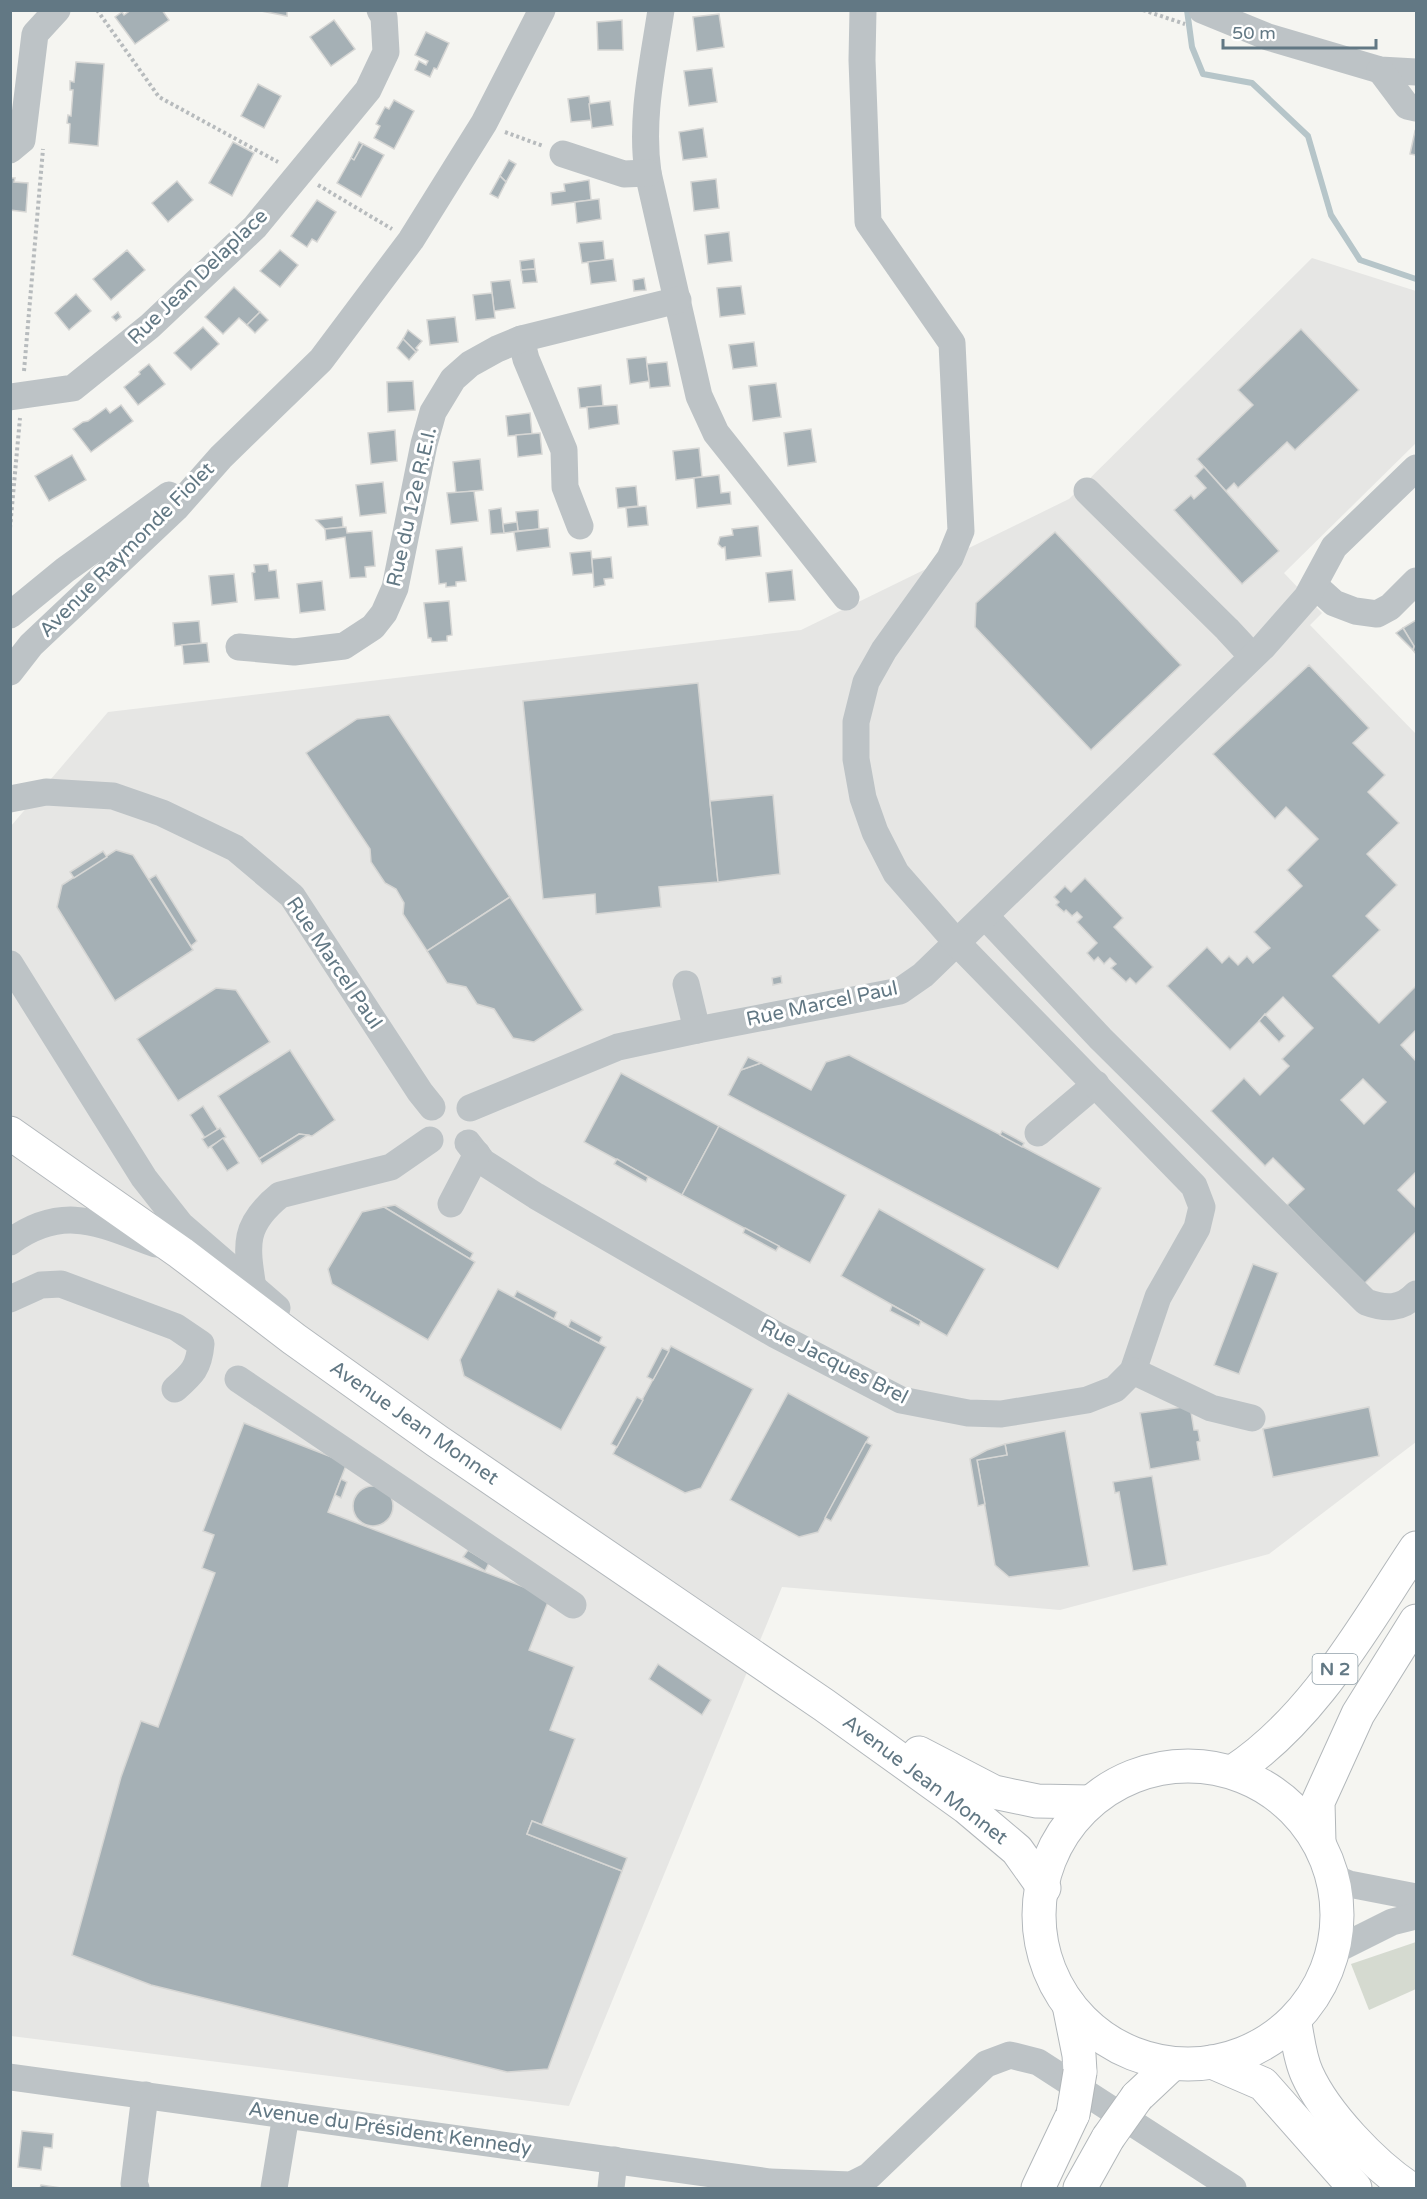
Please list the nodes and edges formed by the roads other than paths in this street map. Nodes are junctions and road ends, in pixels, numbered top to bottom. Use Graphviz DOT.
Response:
graph roads {
  1 [pos="57,10"];
  2 [pos="380,10"];
  3 [pos="542,10"];
  4 [pos="661,10"];
  5 [pos="863,10"];
  6 [pos="1210,13"];
  7 [pos="1380,70"];
  8 [pos="1416,72"];
  9 [pos="1416,108"];
  10 [pos="10,150"];
  11 [pos="563,154"];
  12 [pos="648,173"];
  13 [pos="678,300"];
  14 [pos="521,339"];
  15 [pos="16,396"];
  16 [pos="221,457"];
  17 [pos="1416,468"];
  18 [pos="1087,491"];
  19 [pos="580,526"];
  20 [pos="1416,581"];
  21 [pos="1314,585"];
  22 [pos="846,597"];
  23 [pos="10,615"];
  24 [pos="239,647"];
  25 [pos="1252,656"];
  26 [pos="10,672"];
  27 [pos="10,800"];
  28 [pos="986,917"];
  29 [pos="958,944"];
  30 [pos="10,964"];
  31 [pos="686,984"];
  32 [pos="697,1030"];
  33 [pos="1096,1084"];
  34 [pos="432,1107"];
  35 [pos="470,1108"];
  36 [pos="10,1133"];
  37 [pos="1038,1133"];
  38 [pos="430,1140"];
  39 [pos="472,1149"];
  40 [pos="452,1204"];
  41 [pos="10,1242"];
  42 [pos="181,1253"];
  43 [pos="253,1287"];
  44 [pos="1416,1294"];
  45 [pos="10,1299"];
  46 [pos="1133,1371"];
  47 [pos="238,1379"];
  48 [pos="175,1389"];
  49 [pos="1252,1418"];
  50 [pos="437,1441"];
  51 [pos="1416,1548"];
  52 [pos="573,1605"];
  53 [pos="1416,1621"];
  54 [pos="824,1705"];
  55 [pos="1234,1772"];
  56 [pos="1090,1802"];
  57 [pos="1319,1843"];
  58 [pos="1332,1877"];
  59 [pos="1044,1888"];
  60 [pos="1416,1897"];
  61 [pos="1416,1916"];
  62 [pos="1332,1953"];
  63 [pos="1069,2006"];
  64 [pos="1295,2024"];
  65 [pos="1212,2062"];
  66 [pos="1171,2065"];
  67 [pos="10,2077"];
  68 [pos="145,2095"];
  69 [pos="286,2115"];
  70 [pos="614,2160"];
  71 [pos="778,2185"];
  72 [pos="136,2188"];
  73 [pos="274,2188"];
  74 [pos="611,2188"];
  75 [pos="858,2188"];
  76 [pos="1038,2188"];
  77 [pos="1080,2188"];
  78 [pos="1223,2188"];
  79 [pos="1233,2188"];
  80 [pos="1354,2188"];
  81 [pos="1409,2188"];
  1 -- 10 [label="street"];
  2 -- 15 [label="street, Rue Jean Delaplace"];
  3 -- 16 [label="street, Avenue Raymonde Fiolet"];
  4 -- 12 [label="street"];
  5 -- 29 [label="street, Rue Jacques Brel"];
  6 -- 7 [label="street"];
  7 -- 8 [label="street"];
  7 -- 9 [label="street"];
  11 -- 12 [label="street"];
  12 -- 13 [label="street"];
  13 -- 14 [label="street, Rue du 12e R.E.I."];
  13 -- 22 [label="street"];
  14 -- 19 [label="street"];
  14 -- 24 [label="street, Rue du 12e R.E.I."];
  16 -- 23 [label="street, Avenue Raymonde Fiolet"];
  16 -- 26 [label="street, Avenue Raymonde Fiolet"];
  17 -- 21 [label="street, Rue Marcel Paul"];
  18 -- 25 [label="street"];
  20 -- 21 [label="street"];
  21 -- 25 [label="street, Rue Marcel Paul"];
  25 -- 28 [label="street, Rue Marcel Paul"];
  27 -- 34 [label="street, Rue Marcel Paul"];
  28 -- 29 [label="street, Rue Marcel Paul"];
  28 -- 44 [label="street"];
  29 -- 32 [label="street, Rue Marcel Paul"];
  29 -- 33 [label="street, Rue Jacques Brel"];
  30 -- 43 [label="street"];
  31 -- 32 [label="street"];
  32 -- 35 [label="street, Rue Marcel Paul"];
  33 -- 37 [label="street"];
  33 -- 46 [label="street, Rue Jacques Brel"];
  34 -- 35 [label="street"];
  34 -- 38 [label="street"];
  35 -- 39 [label="street"];
  36 -- 42 [label="main road, Avenue Jean Monnet"];
  38 -- 39 [label="street"];
  38 -- 43 [label="street"];
  39 -- 40 [label="street"];
  39 -- 46 [label="street, Rue Jacques Brel"];
  41 -- 42 [label="street"];
  42 -- 50 [label="main road, Avenue Jean Monnet"];
  43 -- 50 [label="street"];
  45 -- 48 [label="street"];
  46 -- 49 [label="street"];
  47 -- 52 [label="street"];
  50 -- 54 [label="main road, Avenue Jean Monnet"];
  51 -- 55 [label="main road, N 2"];
  53 -- 57 [label="main road, N 2"];
  54 -- 56 [label="main road, Avenue Jean Monnet"];
  54 -- 59 [label="main road, Avenue Jean Monnet"];
  55 -- 56 [label="main road"];
  55 -- 57 [label="main road"];
  56 -- 59 [label="main road"];
  57 -- 58 [label="main road"];
  58 -- 60 [label="street"];
  58 -- 62 [label="main road"];
  59 -- 63 [label="main road"];
  61 -- 62 [label="street"];
  62 -- 64 [label="main road"];
  63 -- 66 [label="main road"];
  63 -- 76 [label="main road, bridge"];
  64 -- 65 [label="main road"];
  64 -- 81 [label="main road"];
  65 -- 66 [label="main road"];
  65 -- 80 [label="main road"];
  66 -- 77 [label="main road, bridge"];
  67 -- 68 [label="street, Avenue du Président Kennedy"];
  68 -- 69 [label="street, Avenue du Président Kennedy"];
  68 -- 72 [label="street"];
  69 -- 70 [label="street, Avenue du Président Kennedy"];
  69 -- 73 [label="street"];
  70 -- 71 [label="street, Avenue du Président Kennedy"];
  70 -- 74 [label="street"];
  71 -- 79 [label="street, Avenue du Président Kennedy"];
  75 -- 78 [label="street"];
}
